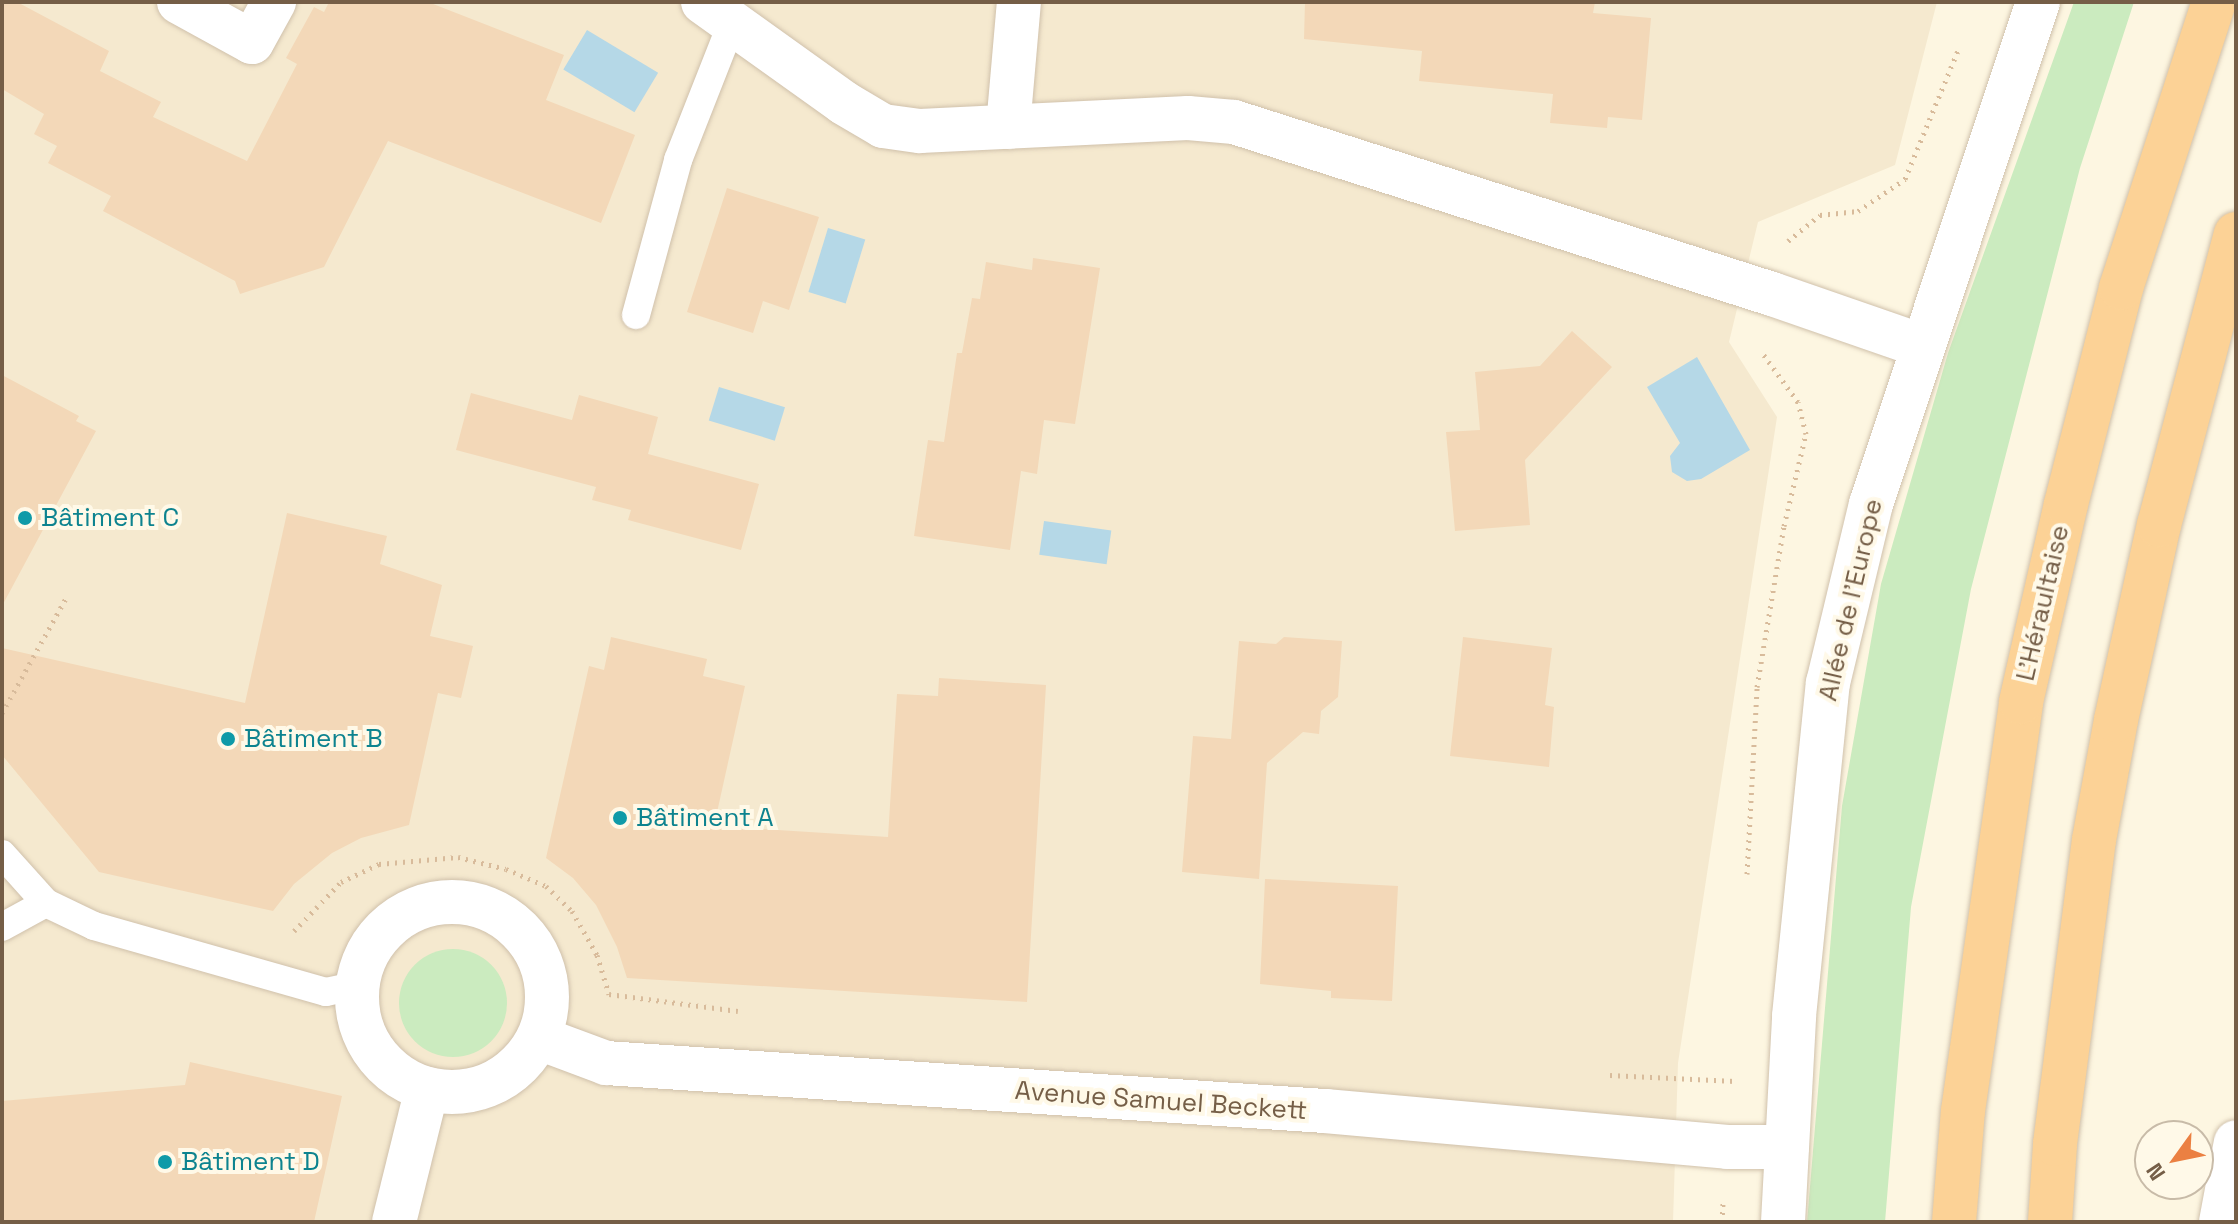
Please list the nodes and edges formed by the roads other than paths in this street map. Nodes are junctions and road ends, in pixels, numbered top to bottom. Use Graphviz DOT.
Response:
graph roads {
  1 [pos="179,2"];
  2 [pos="274,2"];
  3 [pos="1019,2"];
  4 [pos="2038,2"];
  5 [pos="2214,2"];
  6 [pos="718,12"];
  7 [pos="1008,127"];
  8 [pos="2236,234"];
  9 [pos="636,315"];
  10 [pos="1922,346"];
  11 [pos="2,854"];
  12 [pos="46,903"];
  13 [pos="2,927"];
  14 [pos="358,985"];
  15 [pos="539,1038"];
  16 [pos="427,1089"];
  17 [pos="2236,1142"];
  18 [pos="1787,1147"];
  19 [pos="394,1222"];
  20 [pos="1783,1222"];
  21 [pos="1954,1222"];
  22 [pos="2050,1222"];
  23 [pos="2221,1222"];
  1 -- 2 [label="street"];
  3 -- 7 [label="street"];
  4 -- 10 [label="street, Allée de l'Europe"];
  5 -- 21 [label="highway, L'Héraultaise"];
  6 -- 7 [label="street"];
  6 -- 9 [label="lane"];
  7 -- 10 [label="street"];
  8 -- 22 [label="highway"];
  10 -- 18 [label="street, Allée de l'Europe"];
  11 -- 12 [label="lane"];
  12 -- 13 [label="lane"];
  12 -- 14 [label="lane"];
  14 -- 15 [label="street"];
  14 -- 16 [label="street"];
  15 -- 16 [label="street"];
  15 -- 18 [label="street, Avenue Samuel Beckett"];
  16 -- 19 [label="street"];
  17 -- 23 [label="street"];
  18 -- 20 [label="street, Allée de l'Europe"];
}
